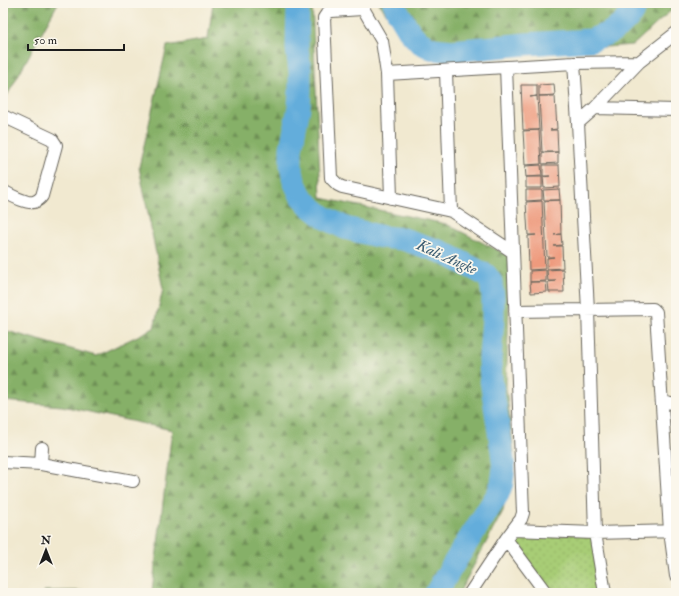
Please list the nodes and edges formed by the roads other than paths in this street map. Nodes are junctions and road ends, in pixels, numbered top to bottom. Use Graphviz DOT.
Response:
graph roads {
  1 [pos="676,33"];
  2 [pos="639,62"];
  3 [pos="574,63"];
  4 [pos="506,67"];
  5 [pos="446,71"];
  6 [pos="387,74"];
  7 [pos="595,108"];
  8 [pos="676,110"];
  9 [pos="3,116"];
  10 [pos="578,122"];
  11 [pos="3,191"];
  12 [pos="391,198"];
  13 [pos="451,211"];
  14 [pos="513,252"];
  15 [pos="588,310"];
  16 [pos="515,311"];
  17 [pos="662,401"];
  18 [pos="676,404"];
  19 [pos="42,448"];
  20 [pos="3,462"];
  21 [pos="41,464"];
  22 [pos="133,481"];
  23 [pos="673,531"];
  24 [pos="595,533"];
  25 [pos="509,535"];
  26 [pos="676,576"];
  27 [pos="470,593"];
  28 [pos="546,593"];
  29 [pos="605,593"];
  1 -- 2 [label="street"];
  2 -- 3 [label="street"];
  2 -- 7 [label="street"];
  3 -- 4 [label="street"];
  3 -- 10 [label="street"];
  4 -- 5 [label="street"];
  4 -- 14 [label="street"];
  5 -- 6 [label="street"];
  5 -- 13 [label="street"];
  6 -- 12 [label="street"];
  6 -- 12 [label="street"];
  7 -- 8 [label="street"];
  7 -- 10 [label="street"];
  9 -- 11 [label="street"];
  10 -- 15 [label="street"];
  12 -- 13 [label="street"];
  13 -- 14 [label="street"];
  14 -- 16 [label="street"];
  15 -- 16 [label="street"];
  15 -- 17 [label="street"];
  15 -- 24 [label="street"];
  16 -- 25 [label="street"];
  17 -- 18 [label="street"];
  17 -- 23 [label="street"];
  19 -- 21 [label="street"];
  20 -- 21 [label="street"];
  21 -- 22 [label="street"];
  23 -- 24 [label="street"];
  23 -- 26 [label="street"];
  24 -- 25 [label="street"];
  24 -- 29 [label="street"];
  25 -- 27 [label="street"];
  25 -- 28 [label="street"];
}
